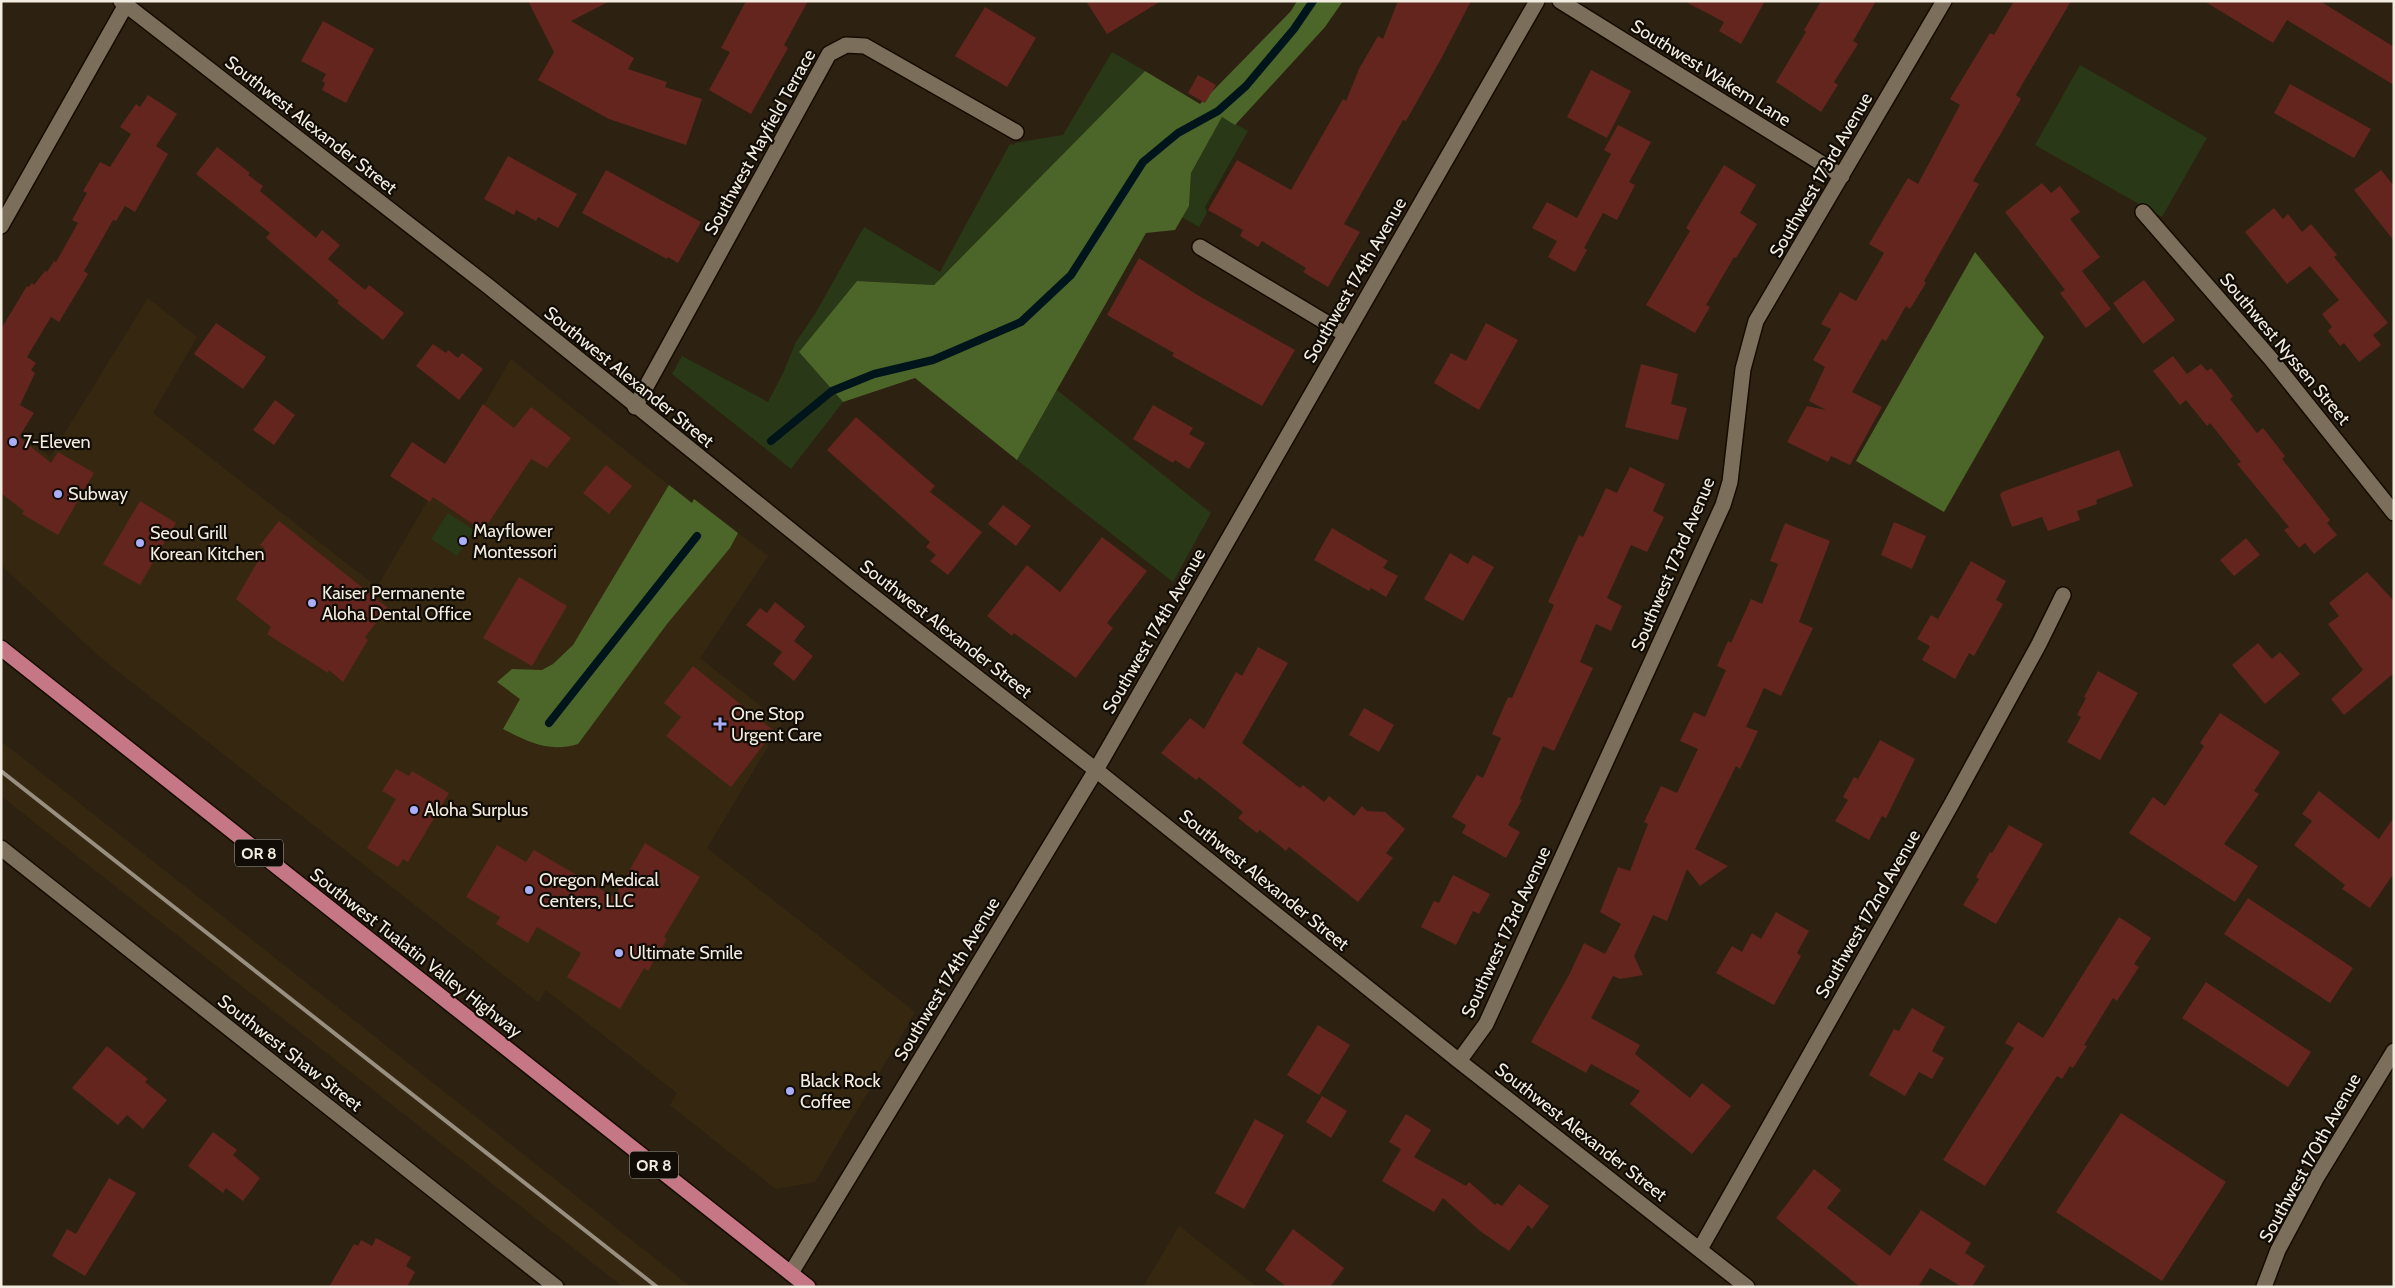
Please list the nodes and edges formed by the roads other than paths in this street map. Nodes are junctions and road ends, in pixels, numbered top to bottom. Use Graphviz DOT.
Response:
graph roads {
  1 [pos="1537,1"];
  2 [pos="1560,1"];
  3 [pos="1944,1"];
  4 [pos="125,3"];
  5 [pos="1016,132"];
  6 [pos="1842,176"];
  7 [pos="2143,212"];
  8 [pos="1,226"];
  9 [pos="1200,247"];
  10 [pos="1345,334"];
  11 [pos="635,407"];
  12 [pos="2394,513"];
  13 [pos="2063,596"];
  14 [pos="1,648"];
  15 [pos="1096,770"];
  16 [pos="1,848"];
  17 [pos="2394,1051"];
  18 [pos="1459,1060"];
  19 [pos="1700,1249"];
  20 [pos="791,1273"];
  21 [pos="556,1287"];
  22 [pos="808,1287"];
  23 [pos="1747,1287"];
  24 [pos="2264,1287"];
  1 -- 10 [label="street, Southwest 174th Avenue"];
  2 -- 6 [label="street, Southwest Wakem Lane"];
  3 -- 6 [label="street, Southwest 173rd Avenue"];
  4 -- 8 [label="street"];
  4 -- 11 [label="street, Southwest Alexander Street"];
  5 -- 11 [label="street, Southwest Mayfield Terrace"];
  6 -- 18 [label="street, Southwest 173rd Avenue"];
  7 -- 12 [label="street, Southwest Nyssen Street"];
  9 -- 10 [label="street"];
  10 -- 15 [label="street, Southwest 174th Avenue"];
  11 -- 15 [label="street, Southwest Alexander Street"];
  13 -- 19 [label="street, Southwest 172nd Avenue"];
  14 -- 20 [label="main road, Southwest Tualatin Valley Highway / OR 8"];
  15 -- 18 [label="street, Southwest Alexander Street"];
  15 -- 20 [label="street, Southwest 174th Avenue"];
  16 -- 21 [label="street, Southwest Shaw Street"];
  17 -- 24 [label="street, Southwest 170th Avenue"];
  18 -- 19 [label="street, Southwest Alexander Street"];
  19 -- 23 [label="street, Southwest Alexander Street"];
  20 -- 22 [label="main road, Southwest Tualatin Valley Highway / OR 8"];
}
